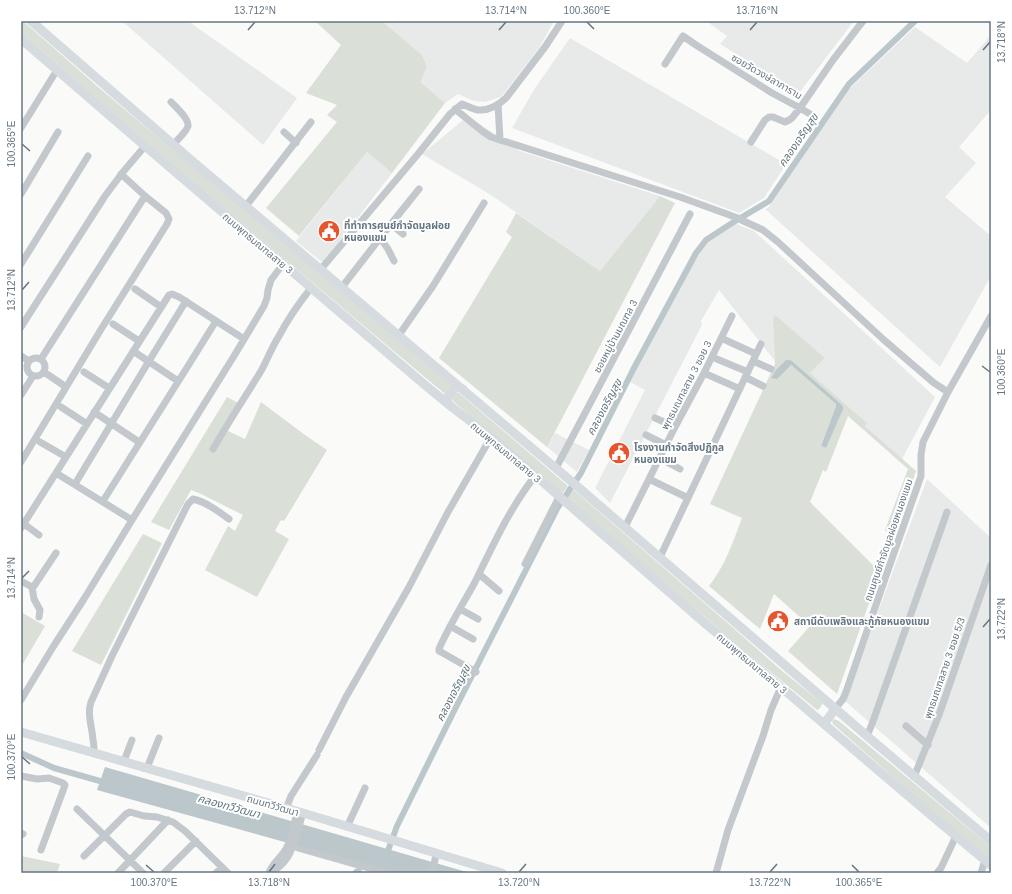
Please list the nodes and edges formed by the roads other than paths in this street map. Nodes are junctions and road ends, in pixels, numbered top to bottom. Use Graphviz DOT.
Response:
graph roads {
  1 [pos="30,21"];
  2 [pos="562,21"];
  3 [pos="863,21"];
  4 [pos="21,39"];
  5 [pos="665,64"];
  6 [pos="57,70"];
  7 [pos="171,102"];
  8 [pos="498,104"];
  9 [pos="800,108"];
  10 [pos="455,109"];
  11 [pos="814,117"];
  12 [pos="311,122"];
  13 [pos="21,128"];
  14 [pos="58,132"];
  15 [pos="284,132"];
  16 [pos="500,140"];
  17 [pos="296,142"];
  18 [pos="751,142"];
  19 [pos="174,144"];
  20 [pos="145,146"];
  21 [pos="88,156"];
  22 [pos="122,174"];
  23 [pos="419,189"];
  24 [pos="21,194"];
  25 [pos="145,196"];
  26 [pos="484,203"];
  27 [pos="246,206"];
  28 [pos="690,214"];
  29 [pos="391,224"];
  30 [pos="403,234"];
  31 [pos="380,238"];
  32 [pos="394,261"];
  33 [pos="21,264"];
  34 [pos="283,264"];
  35 [pos="321,269"];
  36 [pos="342,287"];
  37 [pos="311,288"];
  38 [pos="136,289"];
  39 [pos="186,301"];
  40 [pos="161,307"];
  41 [pos="732,316"];
  42 [pos="991,316"];
  43 [pos="216,321"];
  44 [pos="113,324"];
  45 [pos="21,327"];
  46 [pos="398,335"];
  47 [pos="721,338"];
  48 [pos="244,339"];
  49 [pos="139,341"];
  50 [pos="761,344"];
  51 [pos="133,351"];
  52 [pos="21,356"];
  53 [pos="712,357"];
  54 [pos="755,357"];
  55 [pos="41,359"];
  56 [pos="29,361"];
  57 [pos="149,361"];
  58 [pos="771,369"];
  59 [pos="44,372"];
  60 [pos="84,372"];
  61 [pos="704,373"];
  62 [pos="746,375"];
  63 [pos="33,376"];
  64 [pos="178,381"];
  65 [pos="763,386"];
  66 [pos="66,387"];
  67 [pos="110,388"];
  68 [pos="463,389"];
  69 [pos="740,389"];
  70 [pos="948,392"];
  71 [pos="21,395"];
  72 [pos="449,405"];
  73 [pos="61,407"];
  74 [pos="94,412"];
  75 [pos="655,418"];
  76 [pos="110,423"];
  77 [pos="87,424"];
  78 [pos="675,427"];
  79 [pos="646,435"];
  80 [pos="491,437"];
  81 [pos="40,442"];
  82 [pos="140,442"];
  83 [pos="666,445"];
  84 [pos="213,449"];
  85 [pos="66,457"];
  86 [pos="659,458"];
  87 [pos="21,462"];
  88 [pos="556,468"];
  89 [pos="680,469"];
  90 [pos="56,473"];
  91 [pos="535,476"];
  92 [pos="649,480"];
  93 [pos="74,484"];
  94 [pos="688,498"];
  95 [pos="561,500"];
  96 [pos="103,501"];
  97 [pos="947,512"];
  98 [pos="229,519"];
  99 [pos="132,520"];
  100 [pos="23,526"];
  101 [pos="624,527"];
  102 [pos="39,535"];
  103 [pos="56,553"];
  104 [pos="660,557"];
  105 [pos="525,564"];
  106 [pos="991,565"];
  107 [pos="479,574"];
  108 [pos="21,581"];
  109 [pos="32,588"];
  110 [pos="499,591"];
  111 [pos="460,609"];
  112 [pos="39,617"];
  113 [pos="478,619"];
  114 [pos="450,626"];
  115 [pos="473,639"];
  116 [pos="474,671"];
  117 [pos="781,687"];
  118 [pos="21,700"];
  119 [pos="836,709"];
  120 [pos="824,724"];
  121 [pos="906,726"];
  122 [pos="21,732"];
  123 [pos="867,736"];
  124 [pos="159,738"];
  125 [pos="132,740"];
  126 [pos="928,745"];
  127 [pos="94,752"];
  128 [pos="124,761"];
  129 [pos="147,768"];
  130 [pos="21,776"];
  131 [pos="914,777"];
  132 [pos="365,788"];
  133 [pos="286,808"];
  134 [pos="77,809"];
  135 [pos="300,813"];
  136 [pos="168,820"];
  137 [pos="347,827"];
  138 [pos="105,835"];
  139 [pos="956,836"];
  140 [pos="989,837"];
  141 [pos="196,841"];
  142 [pos="293,845"];
  143 [pos="40,850"];
  144 [pos="436,854"];
  145 [pos="84,856"];
  146 [pos="130,860"];
  147 [pos="988,863"];
  148 [pos="222,867"];
  149 [pos="273,871"];
  150 [pos="118,873"];
  151 [pos="143,873"];
  152 [pos="164,873"];
  153 [pos="216,873"];
  154 [pos="228,873"];
  155 [pos="386,873"];
  156 [pos="430,873"];
  157 [pos="502,873"];
  158 [pos="716,873"];
  159 [pos="937,873"];
  160 [pos="980,873"];
  1 -- 19 [label="main road, ถนนพุทธมณฑลสาย 3"];
  2 -- 8 [label="street"];
  3 -- 9 [label="street, ซอยวัดวงษ์ลาภาราม"];
  4 -- 6 [label="main road, ถนนพุทธมณฑลสาย 3"];
  5 -- 9 [label="street, ซอยวัดวงษ์ลาภาราม"];
  6 -- 13 [label="street"];
  6 -- 20 [label="main road, ถนนพุทธมณฑลสาย 3"];
  7 -- 19 [label="street"];
  8 -- 10 [label="street"];
  8 -- 16 [label="street"];
  9 -- 11 [label="street"];
  9 -- 18 [label="street"];
  10 -- 16 [label="street"];
  10 -- 35 [label="street"];
  12 -- 17 [label="street"];
  14 -- 24 [label="street"];
  15 -- 17 [label="street"];
  16 -- 70 [label="street"];
  17 -- 27 [label="street"];
  19 -- 27 [label="main road, ถนนพุทธมณฑลสาย 3"];
  20 -- 22 [label="street"];
  20 -- 34 [label="main road, ถนนพุทธมณฑลสาย 3"];
  21 -- 33 [label="street"];
  22 -- 25 [label="street"];
  22 -- 45 [label="street"];
  23 -- 29 [label="street"];
  25 -- 55 [label="street"];
  25 -- 66 [label="street"];
  26 -- 46 [label="street"];
  27 -- 35 [label="main road, ถนนพุทธมณฑลสาย 3"];
  28 -- 88 [label="street, ซอยหมู่บ้านมณฑล 3"];
  29 -- 30 [label="street"];
  29 -- 31 [label="street"];
  31 -- 32 [label="street"];
  31 -- 36 [label="street"];
  34 -- 37 [label="main road, ถนนพุทธมณฑลสาย 3"];
  34 -- 48 [label="street"];
  35 -- 36 [label="main road, ถนนพุทธมณฑลสาย 3"];
  36 -- 46 [label="main road, ถนนพุทธมณฑลสาย 3"];
  37 -- 72 [label="main road, ถนนพุทธมณฑลสาย 3"];
  37 -- 84 [label="street"];
  38 -- 40 [label="street"];
  39 -- 40 [label="street"];
  39 -- 43 [label="street"];
  39 -- 57 [label="street"];
  40 -- 49 [label="street"];
  41 -- 47 [label="street, พุทธมณฑลสาย 3 ซอย 3"];
  42 -- 70 [label="street, ถนนศูนย์กำจัดมูลฝอยหนองแขม"];
  43 -- 48 [label="street"];
  43 -- 64 [label="street"];
  44 -- 49 [label="street"];
  46 -- 68 [label="main road, ถนนพุทธมณฑลสาย 3"];
  47 -- 53 [label="street, พุทธมณฑลสาย 3 ซอย 3"];
  47 -- 54 [label="street"];
  48 -- 99 [label="street"];
  49 -- 51 [label="street"];
  50 -- 54 [label="street"];
  51 -- 57 [label="street"];
  51 -- 67 [label="street"];
  52 -- 56 [label="street"];
  53 -- 61 [label="street, พุทธมณฑลสาย 3 ซอย 3"];
  53 -- 62 [label="street"];
  54 -- 58 [label="street"];
  54 -- 62 [label="street"];
  55 -- 56 [label="street"];
  55 -- 59 [label="street"];
  56 -- 63 [label="street"];
  57 -- 64 [label="street"];
  57 -- 76 [label="street"];
  59 -- 63 [label="street"];
  59 -- 66 [label="street"];
  60 -- 67 [label="street"];
  61 -- 69 [label="street"];
  61 -- 78 [label="street, พุทธมณฑลสาย 3 ซอย 3"];
  62 -- 65 [label="street"];
  62 -- 69 [label="street"];
  63 -- 71 [label="street"];
  64 -- 82 [label="street"];
  66 -- 87 [label="street"];
  67 -- 74 [label="street"];
  68 -- 72 [label="main road"];
  68 -- 88 [label="main road, ถนนพุทธมณฑลสาย 3"];
  69 -- 94 [label="street"];
  70 -- 119 [label="street, ถนนศูนย์กำจัดมูลฝอยหนองแขม"];
  72 -- 80 [label="main road, ถนนพุทธมณฑลสาย 3"];
  73 -- 77 [label="street"];
  74 -- 76 [label="street"];
  74 -- 77 [label="street"];
  75 -- 78 [label="street"];
  76 -- 82 [label="street"];
  76 -- 93 [label="street"];
  77 -- 85 [label="street"];
  78 -- 83 [label="street, พุทธมณฑลสาย 3 ซอย 3"];
  79 -- 83 [label="street"];
  80 -- 91 [label="main road, ถนนพุทธมณฑลสาย 3"];
  80 -- 133 [label="street"];
  81 -- 85 [label="street"];
  82 -- 96 [label="street"];
  83 -- 86 [label="street, พุทธมณฑลสาย 3 ซอย 3"];
  85 -- 90 [label="street"];
  86 -- 89 [label="street"];
  86 -- 92 [label="street, พุทธมณฑลสาย 3 ซอย 3"];
  88 -- 101 [label="main road, ถนนพุทธมณฑลสาย 3"];
  90 -- 93 [label="street"];
  90 -- 100 [label="street"];
  91 -- 95 [label="main road, ถนนพุทธมณฑลสาย 3"];
  91 -- 107 [label="street"];
  92 -- 94 [label="street"];
  92 -- 101 [label="street, พุทธมณฑลสาย 3 ซอย 3"];
  93 -- 96 [label="street"];
  94 -- 104 [label="street"];
  95 -- 105 [label="street"];
  95 -- 117 [label="main road, ถนนพุทธมณฑลสาย 3"];
  96 -- 99 [label="street"];
  97 -- 123 [label="street"];
  98 -- 127 [label="street"];
  99 -- 118 [label="street"];
  100 -- 102 [label="street"];
  101 -- 104 [label="main road, ถนนพุทธมณฑลสาย 3"];
  103 -- 109 [label="street"];
  104 -- 119 [label="main road, ถนนพุทธมณฑลสาย 3"];
  106 -- 126 [label="street, พุทธมณฑลสาย 3 ซอย 5/3"];
  107 -- 110 [label="street"];
  107 -- 111 [label="street"];
  108 -- 109 [label="street"];
  109 -- 112 [label="street"];
  111 -- 113 [label="street"];
  111 -- 114 [label="street"];
  114 -- 115 [label="street"];
  114 -- 116 [label="street"];
  117 -- 120 [label="main road, ถนนพุทธมณฑลสาย 3"];
  117 -- 158 [label="street"];
  119 -- 120 [label="main road"];
  119 -- 123 [label="main road, ถนนพุทธมณฑลสาย 3"];
  120 -- 139 [label="main road, ถนนพุทธมณฑลสาย 3"];
  121 -- 126 [label="street"];
  122 -- 127 [label="main road, ถนนทวีวัฒนา"];
  123 -- 131 [label="main road, ถนนพุทธมณฑลสาย 3"];
  124 -- 129 [label="street"];
  125 -- 128 [label="street"];
  126 -- 131 [label="street, พุทธมณฑลสาย 3 ซอย 5/3"];
  127 -- 128 [label="main road, ถนนทวีวัฒนา"];
  128 -- 129 [label="main road, ถนนทวีวัฒนา"];
  129 -- 133 [label="main road, ถนนทวีวัฒนา"];
  130 -- 143 [label="street"];
  131 -- 140 [label="main road, ถนนพุทธมณฑลสาย 3"];
  132 -- 137 [label="street"];
  133 -- 135 [label="main road, ถนนทวีวัฒนา"];
  134 -- 138 [label="street"];
  135 -- 137 [label="main road, ถนนทวีวัฒนา"];
  135 -- 142 [label="street"];
  136 -- 138 [label="street"];
  136 -- 141 [label="street"];
  136 -- 146 [label="street"];
  137 -- 144 [label="main road, ถนนทวีวัฒนา"];
  138 -- 145 [label="street"];
  138 -- 146 [label="street"];
  139 -- 147 [label="main road, ถนนพุทธมณฑลสาย 3"];
  139 -- 159 [label="street"];
  141 -- 148 [label="street"];
  141 -- 152 [label="street"];
  142 -- 149 [label="street"];
  142 -- 155 [label="street"];
  144 -- 156 [label="street"];
  144 -- 157 [label="main road, ถนนทวีวัฒนา"];
  146 -- 150 [label="street"];
  146 -- 151 [label="street"];
  147 -- 160 [label="street"];
  148 -- 153 [label="street"];
  148 -- 154 [label="street"];
}
